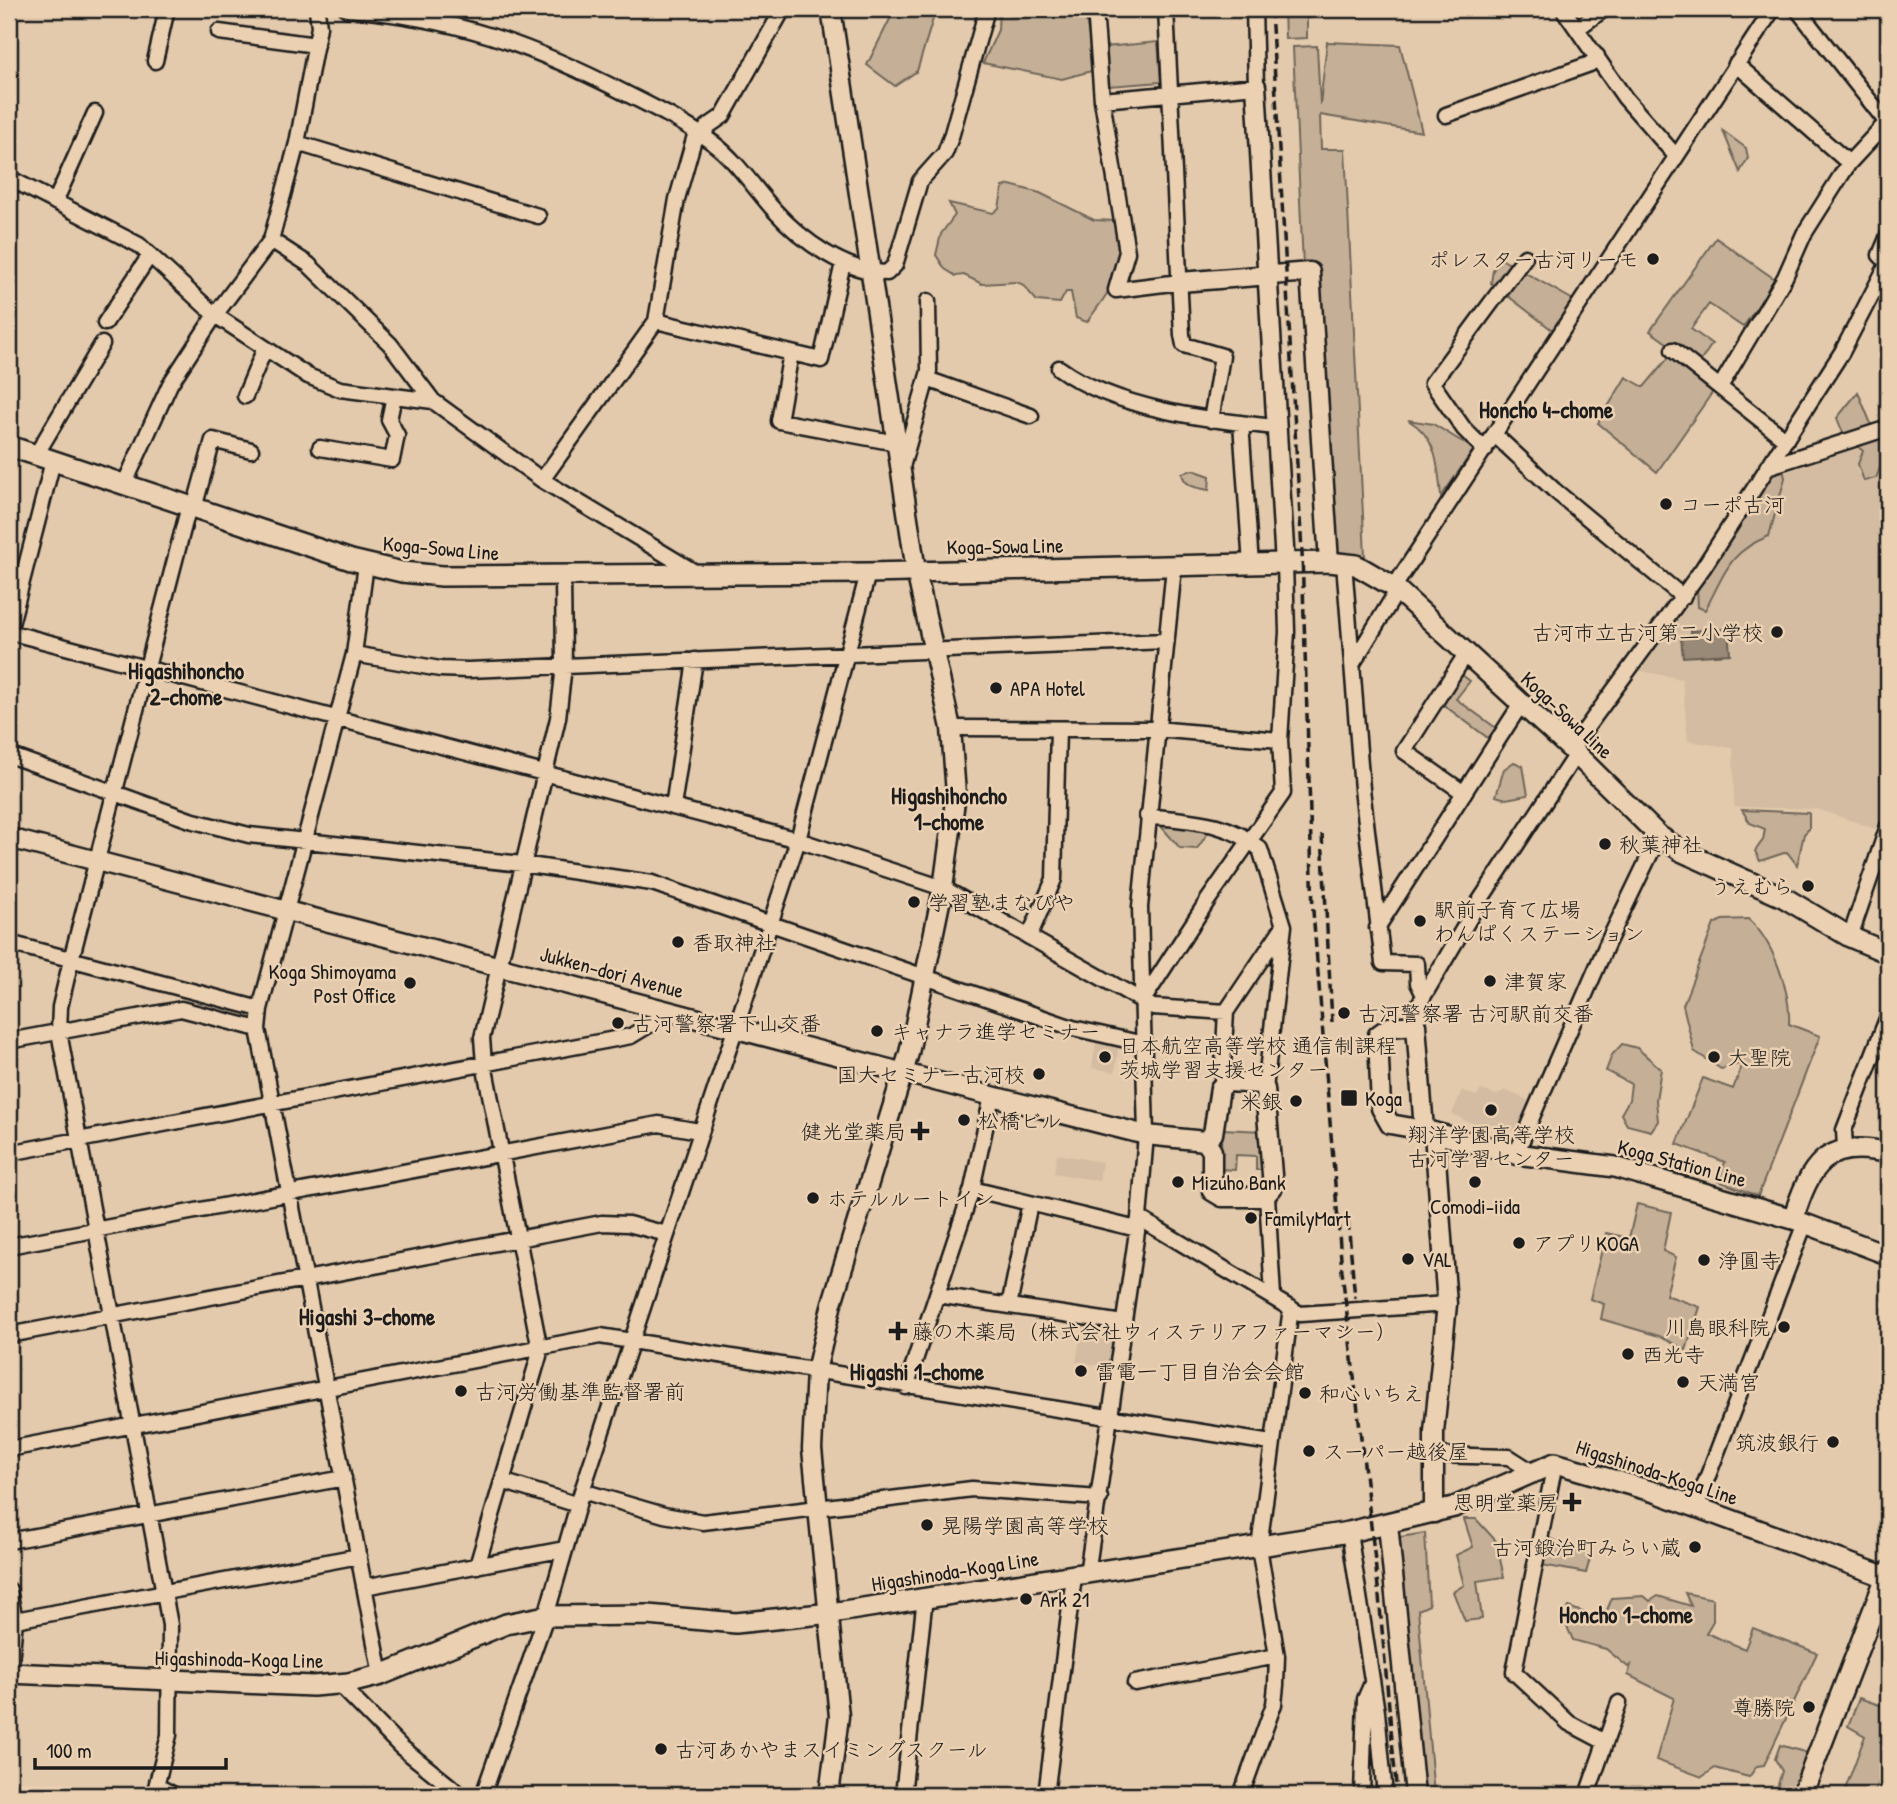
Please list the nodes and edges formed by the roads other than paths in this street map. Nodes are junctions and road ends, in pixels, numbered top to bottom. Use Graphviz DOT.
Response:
graph roads {
  1 [pos="167,9"];
  2 [pos="317,9"];
  3 [pos="347,9"];
  4 [pos="783,9"];
  5 [pos="831,9"];
  6 [pos="987,9"];
  7 [pos="1095,9"];
  8 [pos="1166,9"];
  9 [pos="1254,9"];
  10 [pos="1563,9"];
  11 [pos="1604,9"];
  12 [pos="1773,9"];
  13 [pos="1797,9"];
  14 [pos="1578,28"];
  15 [pos="219,32"];
  16 [pos="316,44"];
  17 [pos="1597,56"];
  18 [pos="155,61"];
  19 [pos="1736,64"];
  20 [pos="1256,86"];
  21 [pos="1170,93"];
  22 [pos="1102,100"];
  23 [pos="95,113"];
  24 [pos="1446,115"];
  25 [pos="1887,123"];
  26 [pos="700,134"];
  27 [pos="297,143"];
  28 [pos="1675,155"];
  29 [pos="1849,163"];
  30 [pos="9,178"];
  31 [pos="55,202"];
  32 [pos="538,216"];
  33 [pos="1888,236"];
  34 [pos="271,240"];
  35 [pos="150,255"];
  36 [pos="1525,257"];
  37 [pos="843,263"];
  38 [pos="1888,263"];
  39 [pos="871,272"];
  40 [pos="1265,276"];
  41 [pos="1180,282"];
  42 [pos="928,301"];
  43 [pos="215,315"];
  44 [pos="656,321"];
  45 [pos="105,323"];
  46 [pos="102,344"];
  47 [pos="265,348"];
  48 [pos="1673,350"];
  49 [pos="791,353"];
  50 [pos="1059,368"];
  51 [pos="927,379"];
  52 [pos="1720,387"];
  53 [pos="245,396"];
  54 [pos="394,396"];
  55 [pos="433,401"];
  56 [pos="1031,416"];
  57 [pos="1211,420"];
  58 [pos="1241,423"];
  59 [pos="1275,427"];
  60 [pos="1888,428"];
  61 [pos="1495,435"];
  62 [pos="1786,440"];
  63 [pos="896,443"];
  64 [pos="9,446"];
  65 [pos="320,448"];
  66 [pos="251,450"];
  67 [pos="1485,450"];
  68 [pos="44,458"];
  69 [pos="1767,467"];
  70 [pos="900,471"];
  71 [pos="542,480"];
  72 [pos="124,485"];
  73 [pos="192,507"];
  74 [pos="1337,562"];
  75 [pos="366,564"];
  76 [pos="1285,564"];
  77 [pos="1251,565"];
  78 [pos="1174,566"];
  79 [pos="916,571"];
  80 [pos="868,573"];
  81 [pos="699,575"];
  82 [pos="563,577"];
  83 [pos="1395,589"];
  84 [pos="1683,597"];
  85 [pos="9,632"];
  86 [pos="1166,641"];
  87 [pos="932,650"];
  88 [pos="846,653"];
  89 [pos="354,654"];
  90 [pos="1466,654"];
  91 [pos="695,660"];
  92 [pos="1352,664"];
  93 [pos="564,666"];
  94 [pos="148,668"];
  95 [pos="1521,704"];
  96 [pos="338,718"];
  97 [pos="950,728"];
  98 [pos="1058,729"];
  99 [pos="1156,729"];
  100 [pos="1280,740"];
  101 [pos="1573,752"];
  102 [pos="9,755"];
  103 [pos="546,774"];
  104 [pos="1464,793"];
  105 [pos="115,794"];
  106 [pos="673,807"];
  107 [pos="1147,816"];
  108 [pos="1888,825"];
  109 [pos="1659,836"];
  110 [pos="9,838"];
  111 [pos="798,840"];
  112 [pos="1250,840"];
  113 [pos="304,842"];
  114 [pos="97,861"];
  115 [pos="522,864"];
  116 [pos="943,888"];
  117 [pos="287,911"];
  118 [pos="771,922"];
  119 [pos="1284,926"];
  120 [pos="1377,928"];
  121 [pos="1029,937"];
  122 [pos="1850,937"];
  123 [pos="9,943"];
  124 [pos="1888,953"];
  125 [pos="71,960"];
  126 [pos="498,965"];
  127 [pos="925,976"];
  128 [pos="1424,995"];
  129 [pos="1142,1002"];
  130 [pos="260,1009"];
  131 [pos="664,1010"];
  132 [pos="1226,1012"];
  133 [pos="1888,1016"];
  134 [pos="1416,1025"];
  135 [pos="736,1028"];
  136 [pos="258,1029"];
  137 [pos="60,1032"];
  138 [pos="9,1041"];
  139 [pos="1144,1044"];
  140 [pos="484,1064"];
  141 [pos="904,1073"];
  142 [pos="1222,1084"];
  143 [pos="1265,1089"];
  144 [pos="992,1096"];
  145 [pos="273,1104"];
  146 [pos="699,1131"];
  147 [pos="1429,1131"];
  148 [pos="1146,1135"];
  149 [pos="80,1139"];
  150 [pos="1205,1141"];
  151 [pos="1845,1149"];
  152 [pos="9,1153"];
  153 [pos="501,1153"];
  154 [pos="1888,1153"];
  155 [pos="1516,1154"];
  156 [pos="972,1189"];
  157 [pos="289,1194"];
  158 [pos="1267,1196"];
  159 [pos="1030,1203"];
  160 [pos="1799,1221"];
  161 [pos="1138,1224"];
  162 [pos="97,1229"];
  163 [pos="667,1234"];
  164 [pos="518,1239"];
  165 [pos="9,1246"];
  166 [pos="1888,1255"];
  167 [pos="306,1279"];
  168 [pos="937,1295"];
  169 [pos="1273,1296"];
  170 [pos="1447,1304"];
  171 [pos="1009,1306"];
  172 [pos="1291,1308"];
  173 [pos="113,1316"];
  174 [pos="1123,1323"];
  175 [pos="9,1335"];
  176 [pos="631,1340"];
  177 [pos="539,1345"];
  178 [pos="817,1371"];
  179 [pos="327,1387"];
  180 [pos="906,1387"];
  181 [pos="1109,1418"];
  182 [pos="133,1425"];
  183 [pos="1271,1443"];
  184 [pos="12,1446"];
  185 [pos="1433,1455"];
  186 [pos="1555,1463"];
  187 [pos="1531,1471"];
  188 [pos="344,1478"];
  189 [pos="502,1481"];
  190 [pos="580,1498"];
  191 [pos="1100,1498"];
  192 [pos="817,1506"];
  193 [pos="1696,1507"];
  194 [pos="1434,1513"];
  195 [pos="151,1515"];
  196 [pos="1388,1524"];
  197 [pos="1349,1532"];
  198 [pos="9,1541"];
  199 [pos="1259,1547"];
  200 [pos="565,1549"];
  201 [pos="359,1556"];
  202 [pos="477,1566"];
  203 [pos="1080,1575"];
  204 [pos="1888,1576"];
  205 [pos="364,1587"];
  206 [pos="9,1590"];
  207 [pos="164,1592"];
  208 [pos="925,1597"];
  209 [pos="831,1613"];
  210 [pos="546,1616"];
  211 [pos="15,1620"];
  212 [pos="1277,1656"];
  213 [pos="10,1673"];
  214 [pos="380,1675"];
  215 [pos="169,1681"];
  216 [pos="1372,1682"];
  217 [pos="1135,1683"];
  218 [pos="339,1684"];
  219 [pos="1619,1703"];
  220 [pos="1605,1742"];
  221 [pos="156,1791"];
  222 [pos="906,1794"];
  223 [pos="174,1795"];
  224 [pos="461,1795"];
  225 [pos="483,1795"];
  226 [pos="829,1795"];
  227 [pos="1046,1795"];
  228 [pos="1241,1795"];
  229 [pos="1362,1795"];
  230 [pos="1385,1795"];
  231 [pos="1415,1795"];
  232 [pos="1587,1795"];
  233 [pos="1802,1795"];
  1 -- 18 [label="street"];
  2 -- 16 [label="street"];
  3 -- 26 [label="street"];
  4 -- 26 [label="street"];
  5 -- 39 [label="street"];
  6 -- 39 [label="street"];
  7 -- 22 [label="street"];
  8 -- 21 [label="street"];
  9 -- 20 [label="street"];
  10 -- 14 [label="street"];
  11 -- 14 [label="street"];
  12 -- 19 [label="street"];
  13 -- 25 [label="street"];
  14 -- 17 [label="street"];
  15 -- 16 [label="street"];
  16 -- 27 [label="street"];
  17 -- 24 [label="street"];
  17 -- 28 [label="street"];
  19 -- 28 [label="street"];
  19 -- 29 [label="street"];
  20 -- 21 [label="street"];
  20 -- 40 [label="street"];
  21 -- 22 [label="street"];
  21 -- 41 [label="street"];
  22 -- 41 [label="street"];
  23 -- 31 [label="street"];
  25 -- 29 [label="street"];
  26 -- 37 [label="street"];
  26 -- 44 [label="street"];
  27 -- 32 [label="street"];
  27 -- 34 [label="street"];
  28 -- 61 [label="street"];
  29 -- 52 [label="street"];
  30 -- 31 [label="street"];
  31 -- 35 [label="street"];
  33 -- 38 [label="street"];
  34 -- 43 [label="street"];
  34 -- 55 [label="street"];
  35 -- 43 [label="street"];
  35 -- 45 [label="street"];
  36 -- 67 [label="street"];
  37 -- 39 [label="street"];
  37 -- 49 [label="street"];
  38 -- 62 [label="street"];
  39 -- 63 [label="street"];
  40 -- 41 [label="street"];
  40 -- 59 [label="street"];
  40 -- 74 [label="street"];
  41 -- 57 [label="street"];
  42 -- 51 [label="street"];
  43 -- 47 [label="street"];
  43 -- 72 [label="street"];
  44 -- 49 [label="street"];
  44 -- 71 [label="street"];
  46 -- 68 [label="street"];
  47 -- 53 [label="street"];
  47 -- 54 [label="street"];
  48 -- 52 [label="street"];
  49 -- 63 [label="street"];
  50 -- 57 [label="street"];
  51 -- 56 [label="street"];
  51 -- 70 [label="street"];
  52 -- 62 [label="street"];
  54 -- 55 [label="street"];
  54 -- 65 [label="street"];
  55 -- 71 [label="street"];
  57 -- 58 [label="street"];
  58 -- 59 [label="street"];
  58 -- 77 [label="street"];
  59 -- 76 [label="street"];
  60 -- 69 [label="street"];
  61 -- 67 [label="street"];
  61 -- 84 [label="street"];
  62 -- 69 [label="street"];
  63 -- 70 [label="street"];
  64 -- 68 [label="main road, Koga-Sowa Line"];
  66 -- 73 [label="street"];
  67 -- 83 [label="street"];
  68 -- 72 [label="main road, Koga-Sowa Line"];
  68 -- 85 [label="street"];
  69 -- 84 [label="street"];
  70 -- 79 [label="street"];
  71 -- 81 [label="street"];
  72 -- 73 [label="main road, Koga-Sowa Line"];
  73 -- 75 [label="main road, Koga-Sowa Line"];
  73 -- 94 [label="street"];
  74 -- 76 [label="main road, Koga-Sowa Line"];
  74 -- 83 [label="main road, Koga-Sowa Line"];
  74 -- 92 [label="street"];
  75 -- 82 [label="main road, Koga-Sowa Line"];
  75 -- 89 [label="street"];
  76 -- 77 [label="main road, Koga-Sowa Line"];
  76 -- 100 [label="street"];
  77 -- 78 [label="main road, Koga-Sowa Line"];
  78 -- 79 [label="main road, Koga-Sowa Line"];
  78 -- 86 [label="street"];
  79 -- 80 [label="main road, Koga-Sowa Line"];
  79 -- 87 [label="street"];
  80 -- 81 [label="main road, Koga-Sowa Line"];
  80 -- 88 [label="street"];
  81 -- 82 [label="main road, Koga-Sowa Line"];
  82 -- 93 [label="street"];
  83 -- 90 [label="main road, Koga-Sowa Line"];
  83 -- 92 [label="street"];
  84 -- 101 [label="street"];
  85 -- 94 [label="street"];
  86 -- 87 [label="street"];
  86 -- 99 [label="street"];
  87 -- 88 [label="street"];
  87 -- 97 [label="street"];
  88 -- 91 [label="street"];
  88 -- 111 [label="street"];
  89 -- 93 [label="street"];
  89 -- 96 [label="street"];
  90 -- 95 [label="main road, Koga-Sowa Line"];
  90 -- 104 [label="street"];
  91 -- 93 [label="street"];
  91 -- 106 [label="street"];
  92 -- 120 [label="street"];
  93 -- 103 [label="street"];
  94 -- 96 [label="street"];
  94 -- 105 [label="street"];
  95 -- 101 [label="main road, Koga-Sowa Line"];
  95 -- 104 [label="street"];
  96 -- 103 [label="street"];
  96 -- 113 [label="street"];
  97 -- 98 [label="street"];
  97 -- 116 [label="street"];
  98 -- 99 [label="street"];
  98 -- 121 [label="street"];
  99 -- 100 [label="street"];
  99 -- 107 [label="street"];
  100 -- 112 [label="street"];
  101 -- 109 [label="main road, Koga-Sowa Line"];
  101 -- 128 [label="street"];
  102 -- 105 [label="street"];
  103 -- 106 [label="street"];
  103 -- 115 [label="street"];
  104 -- 120 [label="street"];
  105 -- 113 [label="street"];
  105 -- 114 [label="street"];
  106 -- 111 [label="street"];
  107 -- 112 [label="street"];
  107 -- 129 [label="street"];
  108 -- 122 [label="street"];
  109 -- 122 [label="main road, Koga-Sowa Line"];
  109 -- 155 [label="street"];
  110 -- 114 [label="street, Jukken-dori Avenue"];
  111 -- 116 [label="street"];
  111 -- 118 [label="street"];
  112 -- 119 [label="street"];
  112 -- 129 [label="street"];
  113 -- 115 [label="street"];
  113 -- 117 [label="street"];
  114 -- 117 [label="street, Jukken-dori Avenue"];
  114 -- 125 [label="street"];
  115 -- 118 [label="street"];
  115 -- 126 [label="street"];
  116 -- 121 [label="street"];
  116 -- 127 [label="street"];
  117 -- 126 [label="street, Jukken-dori Avenue"];
  117 -- 130 [label="street"];
  118 -- 127 [label="street"];
  118 -- 135 [label="street"];
  119 -- 132 [label="street"];
  119 -- 143 [label="street"];
  120 -- 128 [label="street"];
  121 -- 129 [label="street"];
  122 -- 124 [label="main road, Koga-Sowa Line"];
  123 -- 125 [label="street"];
  125 -- 130 [label="street"];
  125 -- 137 [label="street"];
  126 -- 131 [label="street, Jukken-dori Avenue"];
  126 -- 140 [label="street"];
  127 -- 139 [label="street"];
  127 -- 141 [label="street"];
  128 -- 134 [label="street"];
  129 -- 132 [label="street"];
  129 -- 139 [label="street"];
  130 -- 136 [label="street"];
  131 -- 135 [label="street, Jukken-dori Avenue"];
  131 -- 140 [label="street"];
  132 -- 142 [label="street"];
  133 -- 151 [label="street"];
  134 -- 147 [label="street"];
  134 -- 147 [label="street"];
  135 -- 141 [label="street, Jukken-dori Avenue"];
  135 -- 146 [label="street"];
  136 -- 137 [label="street"];
  136 -- 145 [label="street"];
  137 -- 138 [label="street"];
  137 -- 149 [label="street"];
  139 -- 148 [label="street"];
  140 -- 145 [label="street"];
  140 -- 153 [label="street"];
  141 -- 144 [label="street, Jukken-dori Avenue"];
  141 -- 178 [label="street"];
  142 -- 143 [label="street"];
  142 -- 150 [label="street"];
  143 -- 158 [label="street"];
  144 -- 148 [label="street, Jukken-dori Avenue"];
  144 -- 156 [label="street"];
  145 -- 149 [label="street"];
  145 -- 157 [label="street"];
  146 -- 153 [label="street"];
  146 -- 163 [label="street"];
  147 -- 155 [label="main road, Koga Station Line"];
  147 -- 170 [label="street"];
  148 -- 150 [label="street, Jukken-dori Avenue"];
  148 -- 161 [label="street"];
  149 -- 152 [label="street"];
  149 -- 162 [label="street"];
  150 -- 158 [label="street"];
  151 -- 154 [label="main road"];
  151 -- 160 [label="main road"];
  153 -- 157 [label="street"];
  153 -- 164 [label="street"];
  155 -- 160 [label="main road, Koga Station Line"];
  156 -- 159 [label="street"];
  156 -- 168 [label="street"];
  157 -- 162 [label="street"];
  157 -- 167 [label="street"];
  158 -- 169 [label="street"];
  159 -- 161 [label="street"];
  159 -- 171 [label="street"];
  160 -- 166 [label="street"];
  160 -- 193 [label="street"];
  161 -- 169 [label="street"];
  161 -- 174 [label="street"];
  162 -- 165 [label="street"];
  162 -- 173 [label="street"];
  163 -- 164 [label="street"];
  163 -- 176 [label="street"];
  164 -- 167 [label="street"];
  164 -- 177 [label="street"];
  167 -- 173 [label="street"];
  167 -- 179 [label="street"];
  168 -- 171 [label="street"];
  168 -- 180 [label="street"];
  169 -- 172 [label="street"];
  170 -- 172 [label="street"];
  170 -- 185 [label="street"];
  171 -- 174 [label="street"];
  172 -- 183 [label="street"];
  173 -- 175 [label="street"];
  173 -- 182 [label="street"];
  174 -- 181 [label="street"];
  176 -- 177 [label="street"];
  176 -- 178 [label="street"];
  176 -- 190 [label="street"];
  177 -- 179 [label="street"];
  177 -- 189 [label="street"];
  178 -- 180 [label="street"];
  178 -- 192 [label="street"];
  179 -- 182 [label="street"];
  179 -- 188 [label="street"];
  180 -- 181 [label="street"];
  181 -- 183 [label="street"];
  181 -- 191 [label="street"];
  182 -- 184 [label="street"];
  182 -- 195 [label="street"];
  183 -- 199 [label="street"];
  185 -- 187 [label="street"];
  185 -- 194 [label="street"];
  186 -- 187 [label="main road, Higashinoda-Koga Line"];
  186 -- 193 [label="main road, Higashinoda-Koga Line"];
  186 -- 220 [label="street"];
  187 -- 194 [label="main road, Higashinoda-Koga Line"];
  188 -- 195 [label="street"];
  188 -- 201 [label="street"];
  189 -- 190 [label="street"];
  189 -- 202 [label="street"];
  190 -- 192 [label="street"];
  190 -- 200 [label="street"];
  191 -- 192 [label="street"];
  191 -- 203 [label="street"];
  192 -- 209 [label="street"];
  193 -- 204 [label="main road, Higashinoda-Koga Line"];
  194 -- 196 [label="main road, Higashinoda-Koga Line"];
  195 -- 198 [label="street"];
  195 -- 207 [label="street"];
  196 -- 197 [label="main road, Higashinoda-Koga Line"];
  196 -- 231 [label="street"];
  197 -- 199 [label="main road, Higashinoda-Koga Line"];
  197 -- 216 [label="street"];
  199 -- 203 [label="main road, Higashinoda-Koga Line"];
  199 -- 212 [label="street"];
  200 -- 202 [label="street"];
  200 -- 210 [label="street"];
  201 -- 205 [label="street"];
  201 -- 207 [label="street"];
  202 -- 205 [label="street"];
  203 -- 208 [label="main road, Higashinoda-Koga Line"];
  203 -- 227 [label="street"];
  204 -- 233 [label="main road"];
  205 -- 214 [label="street"];
  206 -- 211 [label="street"];
  207 -- 211 [label="street"];
  207 -- 215 [label="street"];
  208 -- 209 [label="main road, Higashinoda-Koga Line"];
  208 -- 222 [label="street"];
  209 -- 210 [label="main road, Higashinoda-Koga Line"];
  209 -- 226 [label="street"];
  210 -- 214 [label="main road, Higashinoda-Koga Line"];
  210 -- 225 [label="street"];
  211 -- 213 [label="street"];
  212 -- 217 [label="street"];
  212 -- 228 [label="street"];
  213 -- 215 [label="main road, Higashinoda-Koga Line"];
  214 -- 218 [label="main road, Higashinoda-Koga Line"];
  215 -- 218 [label="main road, Higashinoda-Koga Line"];
  215 -- 221 [label="street"];
  216 -- 229 [label="street"];
  216 -- 230 [label="street"];
  218 -- 224 [label="street"];
  219 -- 220 [label="street"];
  220 -- 232 [label="street"];
  221 -- 223 [label="street"];
}
